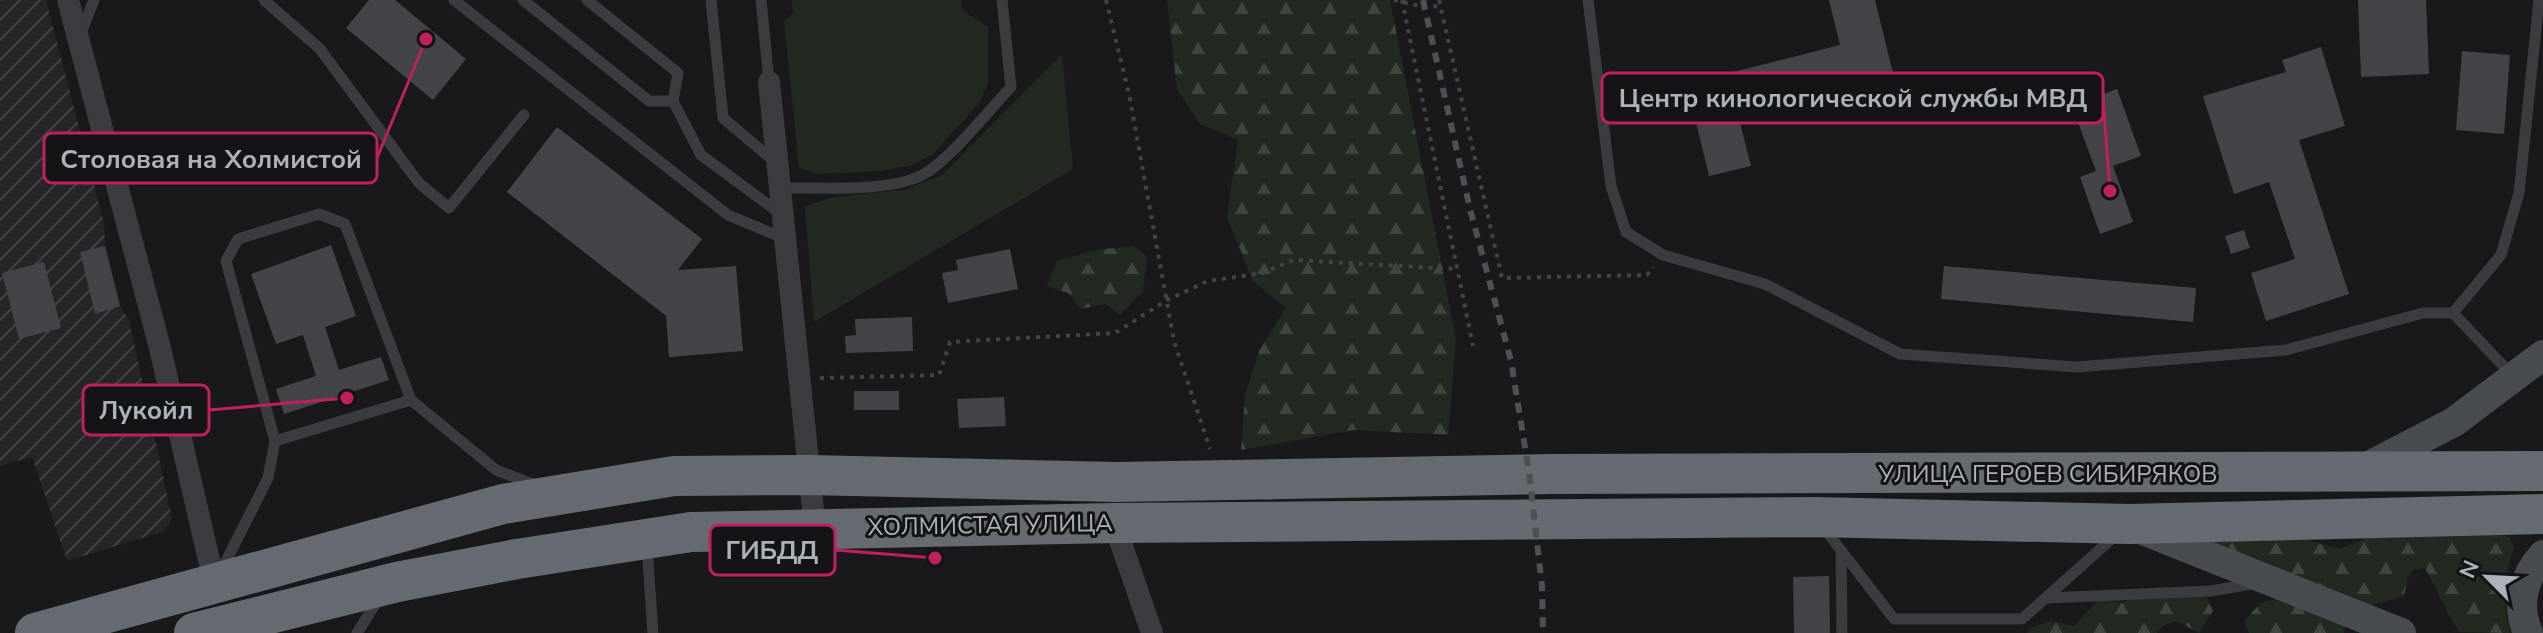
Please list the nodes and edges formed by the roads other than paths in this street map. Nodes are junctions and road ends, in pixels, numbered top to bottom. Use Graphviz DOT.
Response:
graph roads {
  1 [pos="68,0"];
  2 [pos="94,0"];
  3 [pos="264,0"];
  4 [pos="454,0"];
  5 [pos="523,0"];
  6 [pos="587,0"];
  7 [pos="711,0"];
  8 [pos="761,0"];
  9 [pos="1002,0"];
  10 [pos="1588,0"];
  11 [pos="2539,0"];
  12 [pos="79,37"];
  13 [pos="769,82"];
  14 [pos="673,101"];
  15 [pos="524,115"];
  16 [pos="778,164"];
  17 [pos="780,188"];
  18 [pos="782,215"];
  19 [pos="783,238"];
  20 [pos="2453,313"];
  21 [pos="2543,355"];
  22 [pos="2513,377"];
  23 [pos="411,400"];
  24 [pos="275,441"];
  25 [pos="2543,471"];
  26 [pos="2357,473"];
  27 [pos="1552,474"];
  28 [pos="808,475"];
  29 [pos="561,494"];
  30 [pos="2543,514"];
  31 [pos="1815,517"];
  32 [pos="1557,520"];
  33 [pos="1114,523"];
  34 [pos="2129,524"];
  35 [pos="815,529"];
  36 [pos="646,539"];
  37 [pos="1841,550"];
  38 [pos="2543,555"];
  39 [pos="214,582"];
  40 [pos="397,582"];
  41 [pos="2266,582"];
  42 [pos="2046,598"];
  43 [pos="35,633"];
  44 [pos="198,633"];
  45 [pos="357,633"];
  46 [pos="653,633"];
  47 [pos="1152,633"];
  48 [pos="1842,633"];
  49 [pos="2401,633"];
  50 [pos="2528,633"];
  1 -- 12 [label="street"];
  2 -- 12 [label="lane"];
  3 -- 15 [label="lane"];
  4 -- 19 [label="lane"];
  5 -- 14 [label="lane"];
  6 -- 14 [label="lane"];
  7 -- 16 [label="lane"];
  8 -- 13 [label="lane"];
  9 -- 17 [label="lane"];
  10 -- 20 [label="lane"];
  11 -- 20 [label="lane"];
  12 -- 39 [label="street"];
  13 -- 16 [label="street"];
  14 -- 18 [label="lane"];
  16 -- 17 [label="street"];
  17 -- 18 [label="street"];
  18 -- 19 [label="street"];
  19 -- 28 [label="street"];
  20 -- 22 [label="lane"];
  21 -- 22 [label="street"];
  22 -- 26 [label="street"];
  23 -- 24 [label="lane"];
  23 -- 24 [label="lane"];
  23 -- 29 [label="lane"];
  24 -- 39 [label="lane"];
  25 -- 26 [label="highway, УЛИЦА ГЕРОЕВ СИБИРЯКОВ"];
  26 -- 27 [label="highway, УЛИЦА ГЕРОЕВ СИБИРЯКОВ"];
  27 -- 28 [label="highway, ХОЛМИСТАЯ УЛИЦА"];
  28 -- 29 [label="highway, ХОЛМИСТАЯ УЛИЦА"];
  28 -- 35 [label="street"];
  29 -- 39 [label="highway, ХОЛМИСТАЯ УЛИЦА"];
  30 -- 34 [label="highway, УЛИЦА ГЕРОЕВ СИБИРЯКОВ"];
  31 -- 32 [label="highway, УЛИЦА ГЕРОЕВ СИБИРЯКОВ"];
  31 -- 34 [label="highway, УЛИЦА ГЕРОЕВ СИБИРЯКОВ"];
  31 -- 37 [label="lane"];
  32 -- 33 [label="highway, ХОЛМИСТАЯ УЛИЦА"];
  33 -- 35 [label="highway, ХОЛМИСТАЯ УЛИЦА"];
  33 -- 47 [label="street"];
  34 -- 41 [label="street"];
  34 -- 42 [label="lane"];
  35 -- 36 [label="highway, ХОЛМИСТАЯ УЛИЦА"];
  36 -- 40 [label="highway, ХОЛМИСТАЯ УЛИЦА"];
  36 -- 46 [label="lane"];
  37 -- 42 [label="lane"];
  37 -- 48 [label="lane"];
  38 -- 50 [label="street"];
  39 -- 43 [label="highway, ХОЛМИСТАЯ УЛИЦА"];
  40 -- 44 [label="highway, ХОЛМИСТАЯ УЛИЦА"];
  40 -- 45 [label="lane"];
  41 -- 42 [label="lane"];
  41 -- 49 [label="street"];
}
